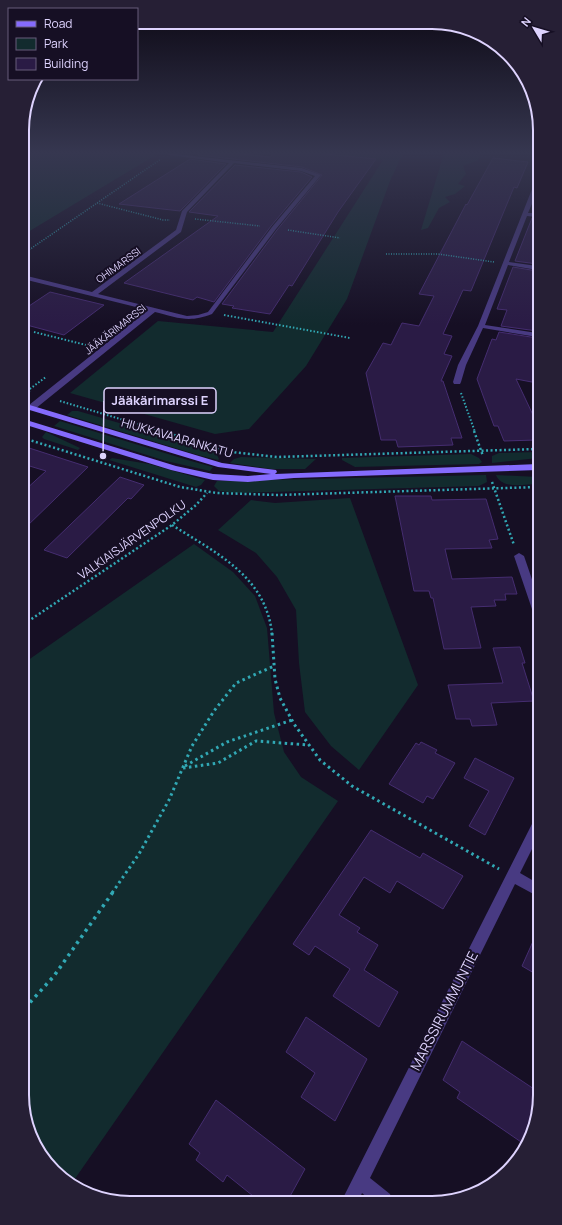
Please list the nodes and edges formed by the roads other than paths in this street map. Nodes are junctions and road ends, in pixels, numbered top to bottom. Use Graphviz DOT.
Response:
graph roads {
  1 [pos="186,210"];
  2 [pos="289,210"];
  3 [pos="526,210"];
  4 [pos="524,214"];
  5 [pos="533,215"];
  6 [pos="505,263"];
  7 [pos="533,267"];
  8 [pos="29,278"];
  9 [pos="94,294"];
  10 [pos="153,310"];
  11 [pos="481,326"];
  12 [pos="533,334"];
  13 [pos="457,382"];
  14 [pos="29,407"];
  15 [pos="32,408"];
  16 [pos="29,410"];
  17 [pos="29,422"];
  18 [pos="533,467"];
  19 [pos="294,475"];
  20 [pos="518,556"];
  21 [pos="533,598"];
  22 [pos="533,834"];
  23 [pos="512,876"];
  24 [pos="533,888"];
  25 [pos="360,1181"];
  26 [pos="352,1196"];
  27 [pos="379,1196"];
  1 -- 9 [label="street, OHIMARSSI"];
  2 -- 10 [label="street, JÄÄKÄRIMARSSI"];
  3 -- 4 [label="street"];
  4 -- 5 [label="street"];
  4 -- 6 [label="street"];
  6 -- 7 [label="street"];
  6 -- 11 [label="street"];
  8 -- 9 [label="street"];
  9 -- 10 [label="street"];
  10 -- 15 [label="street, JÄÄKÄRIMARSSI"];
  11 -- 12 [label="street"];
  11 -- 13 [label="street"];
  14 -- 15 [label="street, HIUKKAVAARANKATU"];
  15 -- 16 [label="street"];
  15 -- 19 [label="street, HIUKKAVAARANKATU"];
  17 -- 19 [label="street, HIUKKAVAARANKATU"];
  18 -- 19 [label="street, HIUKKAVAARANKATU"];
  20 -- 21 [label="street"];
  22 -- 23 [label="street, MARSSIRUMMUNTIE"];
  23 -- 24 [label="street"];
  23 -- 25 [label="street, MARSSIRUMMUNTIE"];
  25 -- 26 [label="street, MARSSIRUMMUNTIE"];
  25 -- 27 [label="street"];
}
